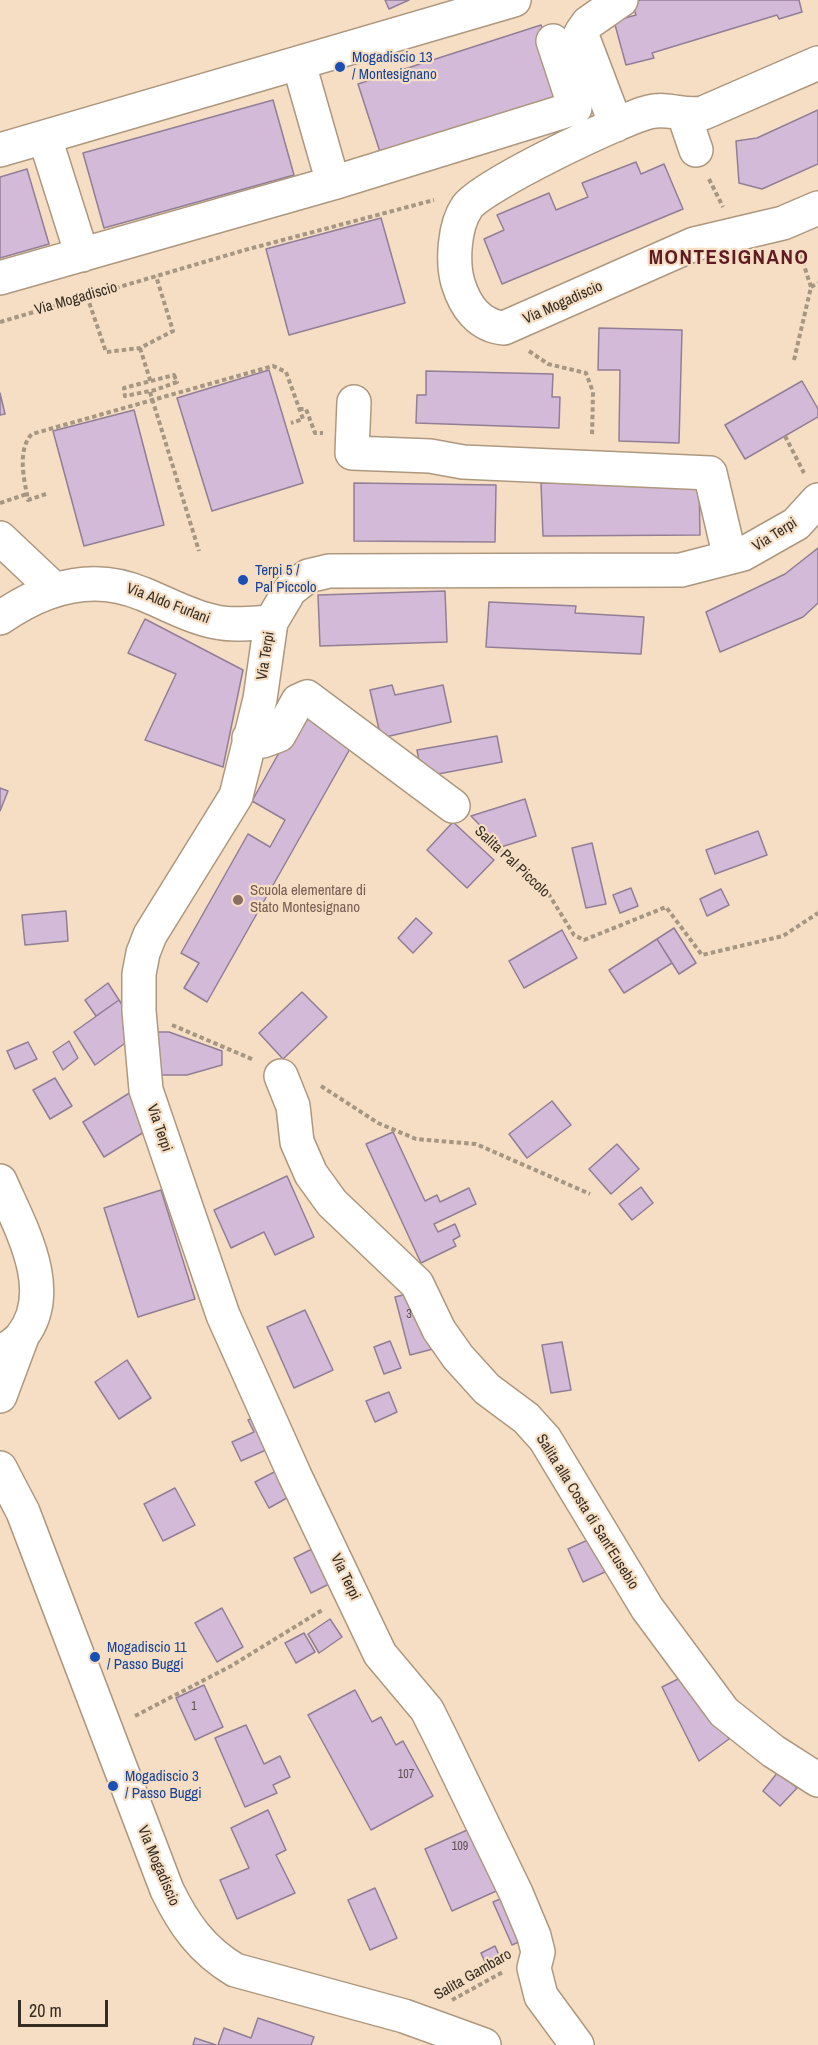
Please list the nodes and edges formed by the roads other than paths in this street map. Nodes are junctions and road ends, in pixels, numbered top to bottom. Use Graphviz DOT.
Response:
graph roads {
  1 [pos="514,0"];
  2 [pos="621,0"];
  3 [pos="553,41"];
  4 [pos="818,63"];
  5 [pos="299,64"];
  6 [pos="684,116"];
  7 [pos="616,125"];
  8 [pos="45,138"];
  9 [pos="0,150"];
  10 [pos="696,150"];
  11 [pos="333,183"];
  12 [pos="818,208"];
  13 [pos="82,255"];
  14 [pos="0,278"];
  15 [pos="354,402"];
  16 [pos="812,489"];
  17 [pos="0,538"];
  18 [pos="724,559"];
  19 [pos="54,589"];
  20 [pos="0,618"];
  21 [pos="272,622"];
  22 [pos="249,738"];
  23 [pos="453,806"];
  24 [pos="281,1076"];
  25 [pos="0,1181"];
  26 [pos="11,1346"];
  27 [pos="0,1396"];
  28 [pos="0,1468"];
  29 [pos="818,1780"];
  30 [pos="484,2045"];
  31 [pos="577,2045"];
  1 -- 5 [label="street"];
  2 -- 7 [label="street"];
  3 -- 11 [label="street"];
  4 -- 6 [label="street, Via Mogadiscio"];
  5 -- 8 [label="street"];
  5 -- 11 [label="street"];
  6 -- 7 [label="street, Via Mogadiscio"];
  6 -- 10 [label="street"];
  7 -- 12 [label="street, Via Mogadiscio"];
  8 -- 9 [label="street"];
  8 -- 13 [label="street"];
  11 -- 13 [label="street"];
  13 -- 14 [label="street"];
  15 -- 18 [label="street, Via Terpi"];
  16 -- 18 [label="street, Via Terpi"];
  17 -- 19 [label="street"];
  18 -- 21 [label="street, Via Terpi"];
  19 -- 20 [label="street, Via Aldo Furlani"];
  19 -- 21 [label="street, Via Aldo Furlani"];
  21 -- 22 [label="street, Via Terpi"];
  22 -- 23 [label="street"];
  22 -- 31 [label="street, Via Terpi"];
  24 -- 29 [label="street, Salita alla Costa di Sant'Eusebio"];
  25 -- 26 [label="street"];
  26 -- 27 [label="street"];
  28 -- 30 [label="street, Via Mogadiscio"];
}
